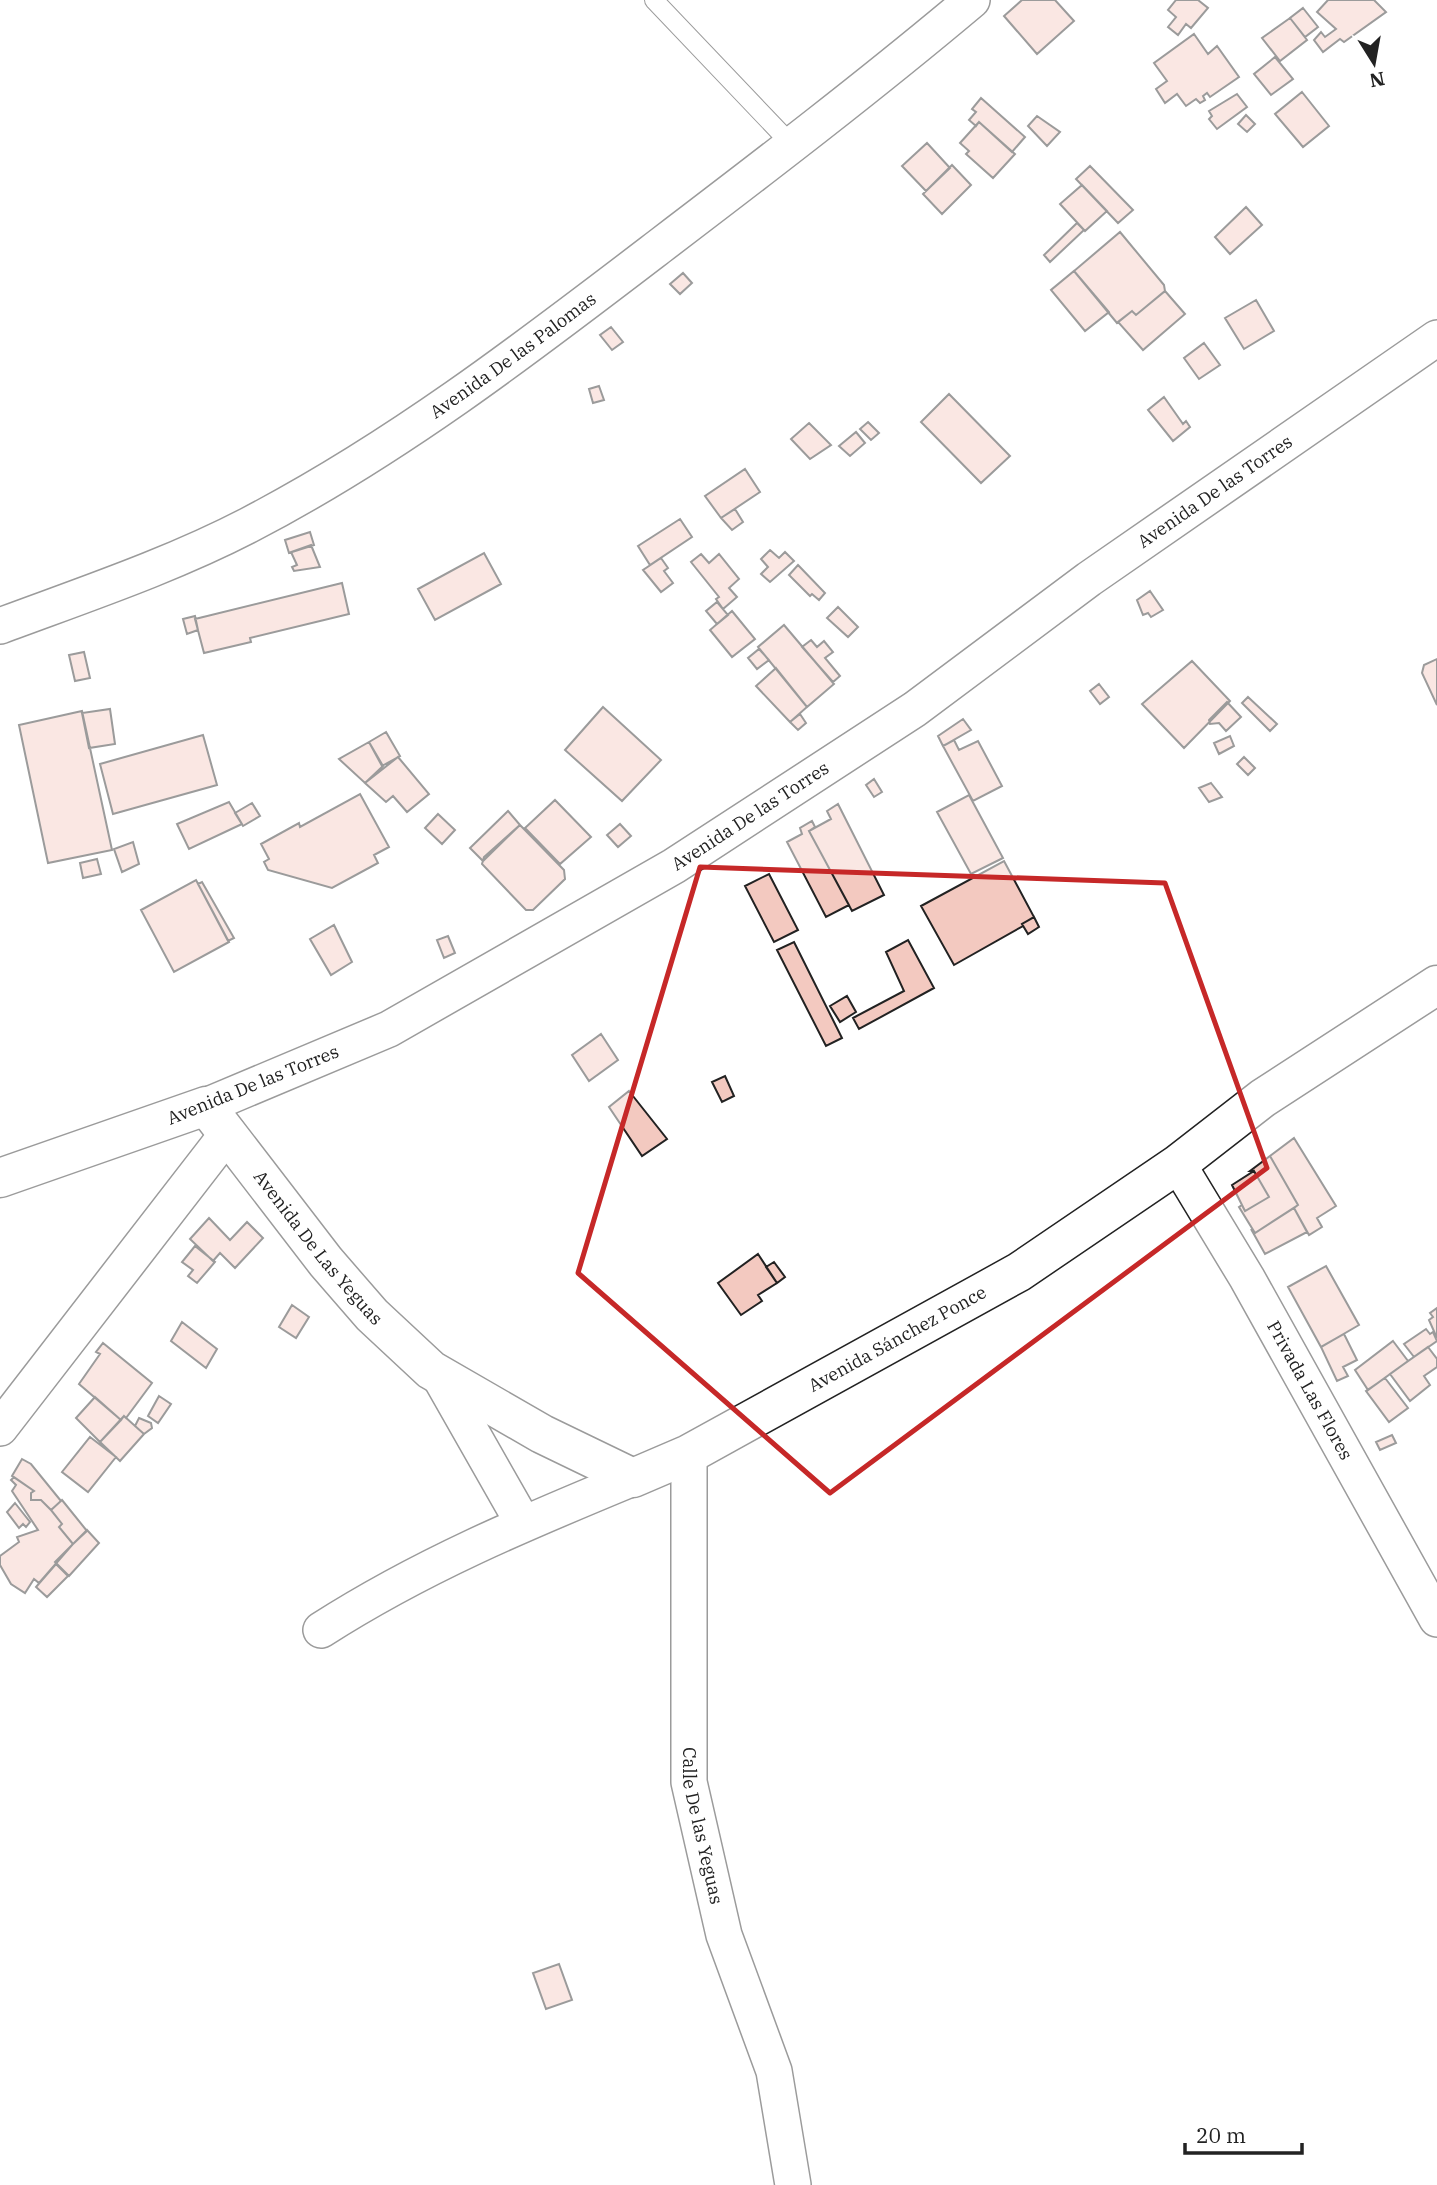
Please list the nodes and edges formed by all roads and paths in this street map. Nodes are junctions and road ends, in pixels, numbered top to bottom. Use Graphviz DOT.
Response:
graph roads {
  1 [pos="654,0"];
  2 [pos="972,0"];
  3 [pos="792,145"];
  4 [pos="1437,338"];
  5 [pos="0,626"];
  6 [pos="1437,985"];
  7 [pos="217,1120"];
  8 [pos="1178,1164"];
  9 [pos="0,1178"];
  10 [pos="440,1377"];
  11 [pos="0,1427"];
  12 [pos="689,1454"];
  13 [pos="633,1478"];
  14 [pos="523,1523"];
  15 [pos="1437,1619"];
  16 [pos="321,1630"];
  17 [pos="793,2185"];
  1 -- 3 [label="lane"];
  2 -- 3 [label="street, Avenida De las Palomas"];
  3 -- 5 [label="street, Avenida De las Palomas"];
  4 -- 7 [label="street, Avenida De las Torres"];
  6 -- 8 [label="street, Avenida Sánchez Ponce"];
  7 -- 9 [label="street, Avenida De las Torres"];
  7 -- 10 [label="street, Avenida De Las Yeguas"];
  7 -- 11 [label="street"];
  8 -- 12 [label="street, Avenida Sánchez Ponce"];
  8 -- 15 [label="street, Privada Las Flores"];
  10 -- 13 [label="street, Avenida De Las Yeguas"];
  10 -- 14 [label="street, Avenida De Las Yeguas"];
  12 -- 13 [label="street, Avenida Sánchez Ponce"];
  12 -- 17 [label="street, Calle De las Yeguas"];
  13 -- 14 [label="street, Avenida Sánchez Ponce"];
  14 -- 16 [label="street, Avenida Sánchez Ponce"];
}
